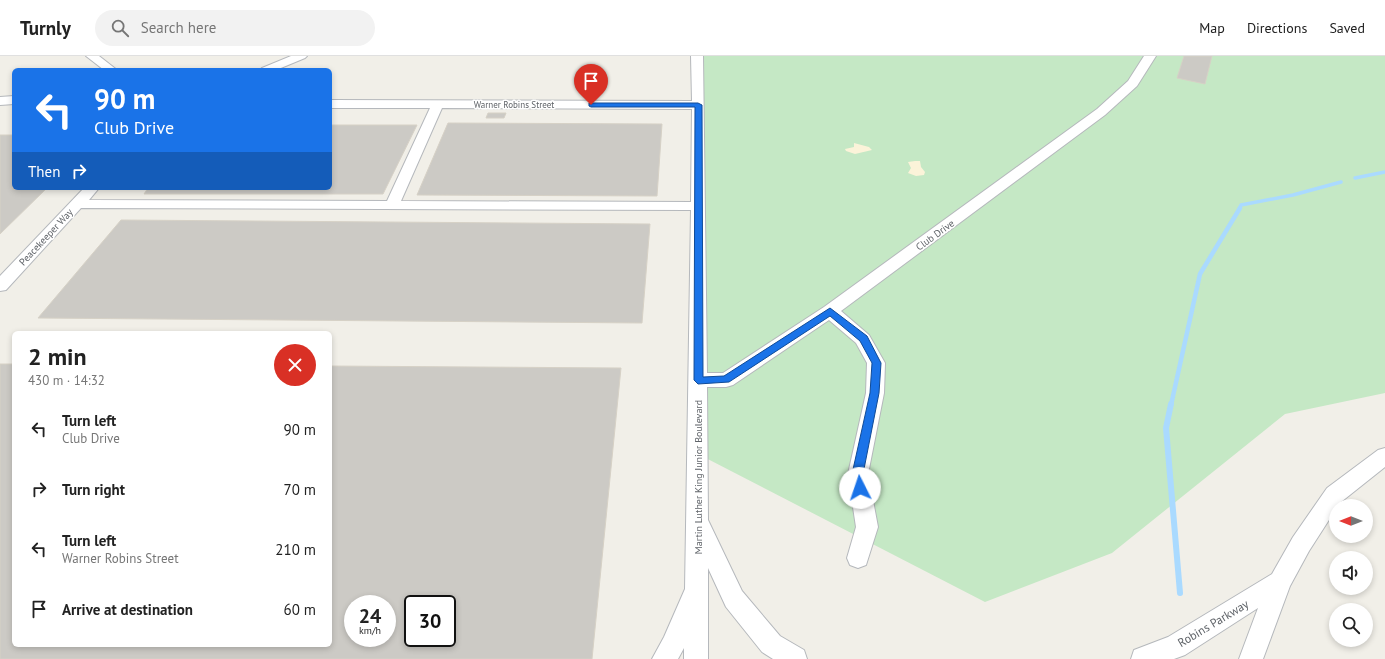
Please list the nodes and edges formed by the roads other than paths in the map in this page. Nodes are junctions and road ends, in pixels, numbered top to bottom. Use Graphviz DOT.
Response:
graph roads {
  1 [pos="92,56"];
  2 [pos="301,56"];
  3 [pos="697,56"];
  4 [pos="1150,56"];
  5 [pos="108,68"];
  6 [pos="271,68"];
  7 [pos="12,100"];
  8 [pos="0,101"];
  9 [pos="332,104"];
  10 [pos="438,104"];
  11 [pos="698,105"];
  12 [pos="90,190"];
  13 [pos="77,204"];
  14 [pos="392,205"];
  15 [pos="698,206"];
  16 [pos="0,286"];
  17 [pos="830,311"];
  18 [pos="698,380"];
  19 [pos="1385,456"];
  20 [pos="697,522"];
  21 [pos="858,558"];
  22 [pos="1280,582"];
  23 [pos="697,589"];
  24 [pos="664,659"];
  25 [pos="696,659"];
  26 [pos="795,659"];
  27 [pos="1143,659"];
  28 [pos="1251,659"];
  1 -- 5 [label="street"];
  2 -- 6 [label="street"];
  3 -- 11 [label="street, Martin Luther King Junior Boulevard"];
  4 -- 17 [label="street, Club Drive"];
  7 -- 8 [label="street"];
  9 -- 10 [label="street, Warner Robins Street"];
  10 -- 11 [label="street, Warner Robins Street"];
  10 -- 14 [label="street"];
  11 -- 15 [label="street, Martin Luther King Junior Boulevard"];
  12 -- 13 [label="street, Peacekeeper Way"];
  13 -- 14 [label="street"];
  13 -- 16 [label="street, Peacekeeper Way"];
  14 -- 15 [label="street"];
  15 -- 18 [label="street, Martin Luther King Junior Boulevard"];
  17 -- 18 [label="street, Club Drive"];
  17 -- 21 [label="street"];
  18 -- 20 [label="street, Martin Luther King Junior Boulevard"];
  19 -- 22 [label="street, Robins Parkway"];
  20 -- 23 [label="street, Martin Luther King Junior Boulevard"];
  20 -- 26 [label="street"];
  22 -- 27 [label="street, Robins Parkway"];
  22 -- 28 [label="street, Robins Parkway"];
  23 -- 24 [label="street"];
  23 -- 25 [label="street, Martin Luther King Junior Boulevard"];
}
